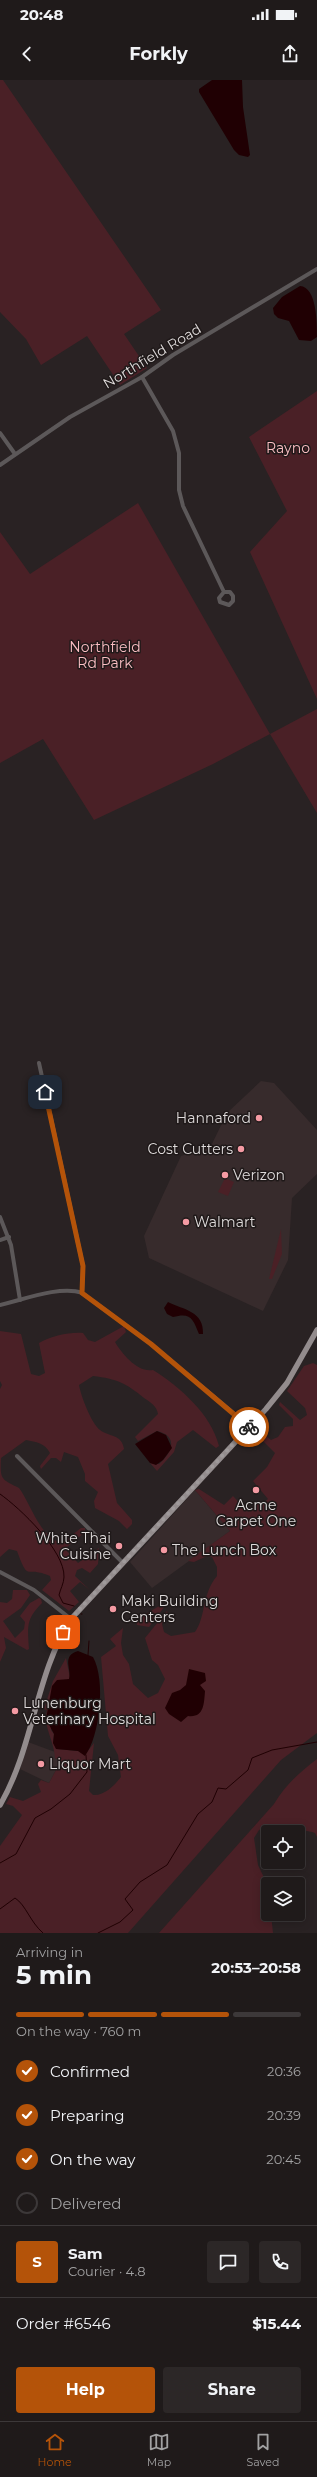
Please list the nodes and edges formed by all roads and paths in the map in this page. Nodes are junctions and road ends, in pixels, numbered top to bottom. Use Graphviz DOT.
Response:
graph roads {
  1 [pos="317,269"];
  2 [pos="142,377"];
  3 [pos="0,433"];
  4 [pos="15,454"];
  5 [pos="0,465"];
  6 [pos="224,592"];
  7 [pos="39,1063"];
  8 [pos="0,1217"];
  9 [pos="9,1237"];
  10 [pos="0,1240"];
  11 [pos="82,1293"];
  12 [pos="20,1300"];
  13 [pos="0,1306"];
  14 [pos="317,1330"];
  15 [pos="250,1427"];
  16 [pos="17,1456"];
  17 [pos="123,1563"];
  18 [pos="0,1572"];
  19 [pos="71,1619"];
  20 [pos="0,1805"];
  1 -- 2 [label="street, Northfield Road"];
  2 -- 4 [label="street, Northfield Road"];
  2 -- 6 [label="street"];
  3 -- 4 [label="street"];
  4 -- 5 [label="street, Northfield Road"];
  7 -- 11 [label="street"];
  8 -- 9 [label="street"];
  9 -- 10 [label="street"];
  9 -- 12 [label="street"];
  11 -- 12 [label="street"];
  11 -- 15 [label="street"];
  12 -- 13 [label="street"];
  14 -- 15 [label="main road"];
  15 -- 17 [label="main road"];
  16 -- 17 [label="street"];
  17 -- 19 [label="main road"];
  18 -- 19 [label="street"];
  19 -- 20 [label="main road"];
}
